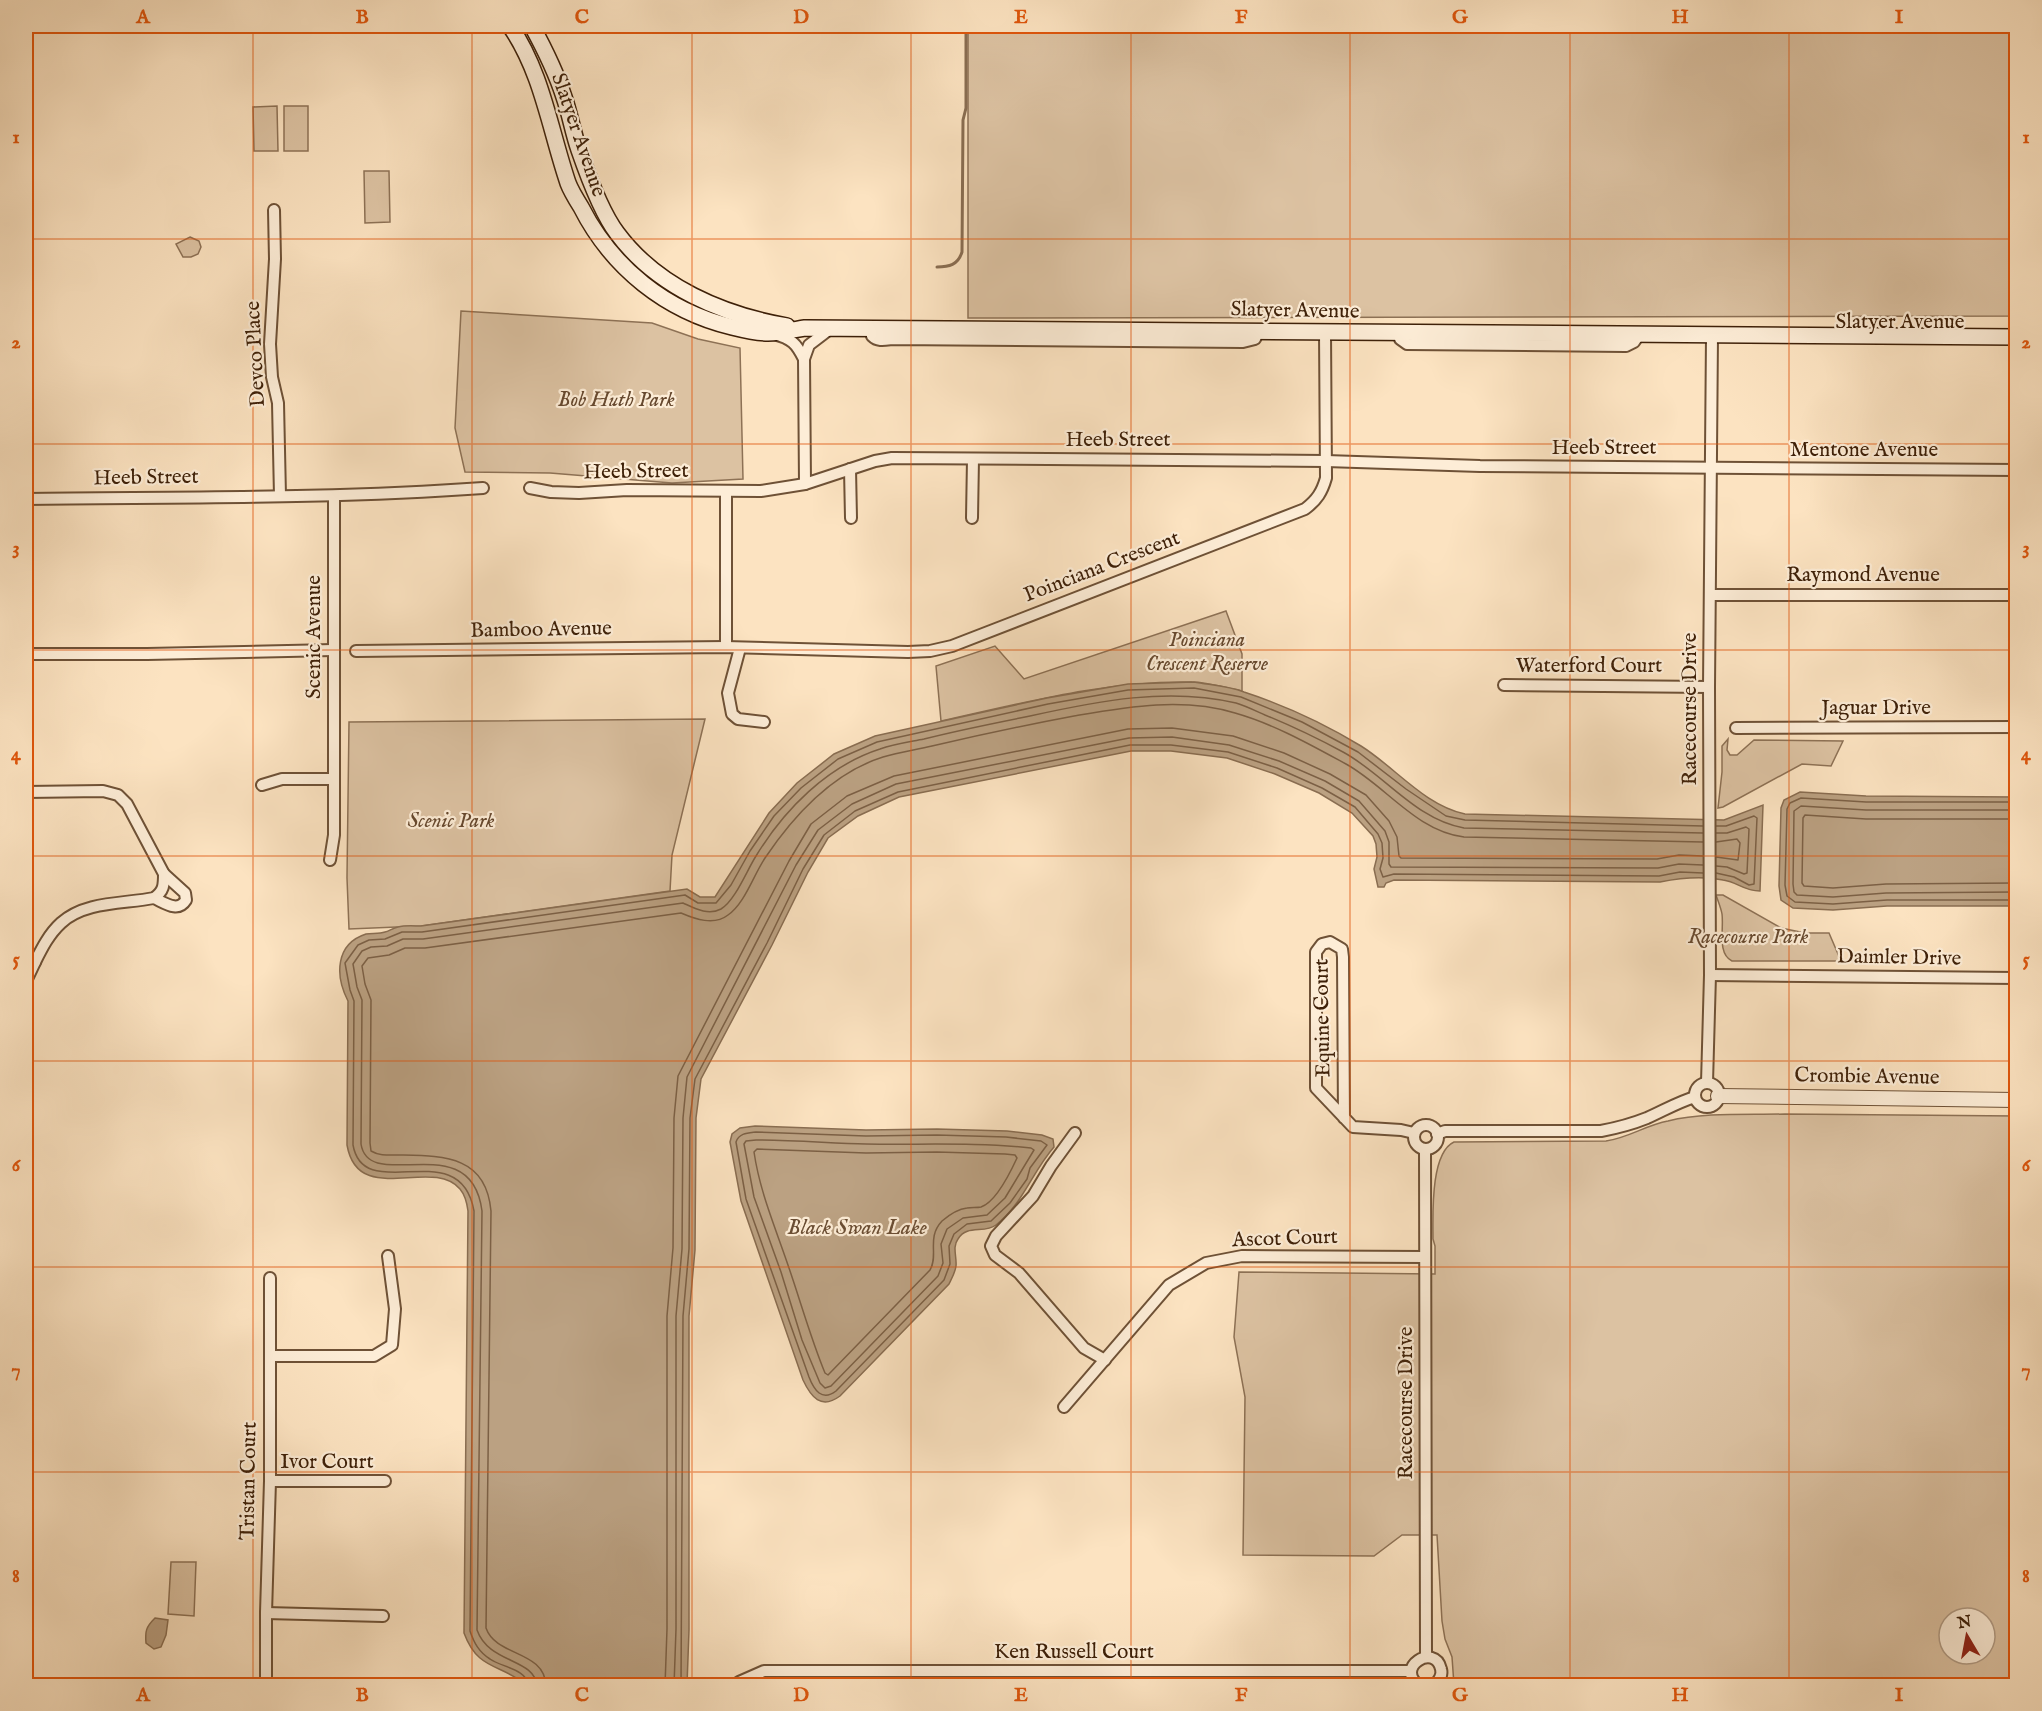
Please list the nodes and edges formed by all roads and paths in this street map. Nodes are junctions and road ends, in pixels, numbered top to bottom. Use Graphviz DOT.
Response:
graph roads {
  1 [pos="510,26"];
  2 [pos="532,26"];
  3 [pos="274,210"];
  4 [pos="804,328"];
  5 [pos="830,329"];
  6 [pos="1325,332"];
  7 [pos="768,333"];
  8 [pos="1712,336"];
  9 [pos="1785,336"];
  10 [pos="2016,337"];
  11 [pos="2016,344"];
  12 [pos="804,360"];
  13 [pos="973,459"];
  14 [pos="1326,461"];
  15 [pos="1711,468"];
  16 [pos="850,469"];
  17 [pos="2016,470"];
  18 [pos="805,483"];
  19 [pos="483,488"];
  20 [pos="530,488"];
  21 [pos="726,491"];
  22 [pos="280,496"];
  23 [pos="334,496"];
  24 [pos="26,499"];
  25 [pos="851,518"];
  26 [pos="972,518"];
  27 [pos="1710,595"];
  28 [pos="2016,595"];
  29 [pos="726,647"];
  30 [pos="740,648"];
  31 [pos="333,650"];
  32 [pos="356,651"];
  33 [pos="26,654"];
  34 [pos="1504,685"];
  35 [pos="1709,687"];
  36 [pos="764,722"];
  37 [pos="2016,727"];
  38 [pos="1736,728"];
  39 [pos="334,779"];
  40 [pos="262,785"];
  41 [pos="26,792"];
  42 [pos="330,860"];
  43 [pos="164,874"];
  44 [pos="154,898"];
  45 [pos="30,959"];
  46 [pos="1710,975"];
  47 [pos="2016,978"];
  48 [pos="26,981"];
  49 [pos="1707,1083"];
  50 [pos="1718,1096"];
  51 [pos="1695,1097"];
  52 [pos="2016,1100"];
  53 [pos="1344,1118"];
  54 [pos="1414,1132"];
  55 [pos="1075,1133"];
  56 [pos="1437,1134"];
  57 [pos="1425,1149"];
  58 [pos="388,1256"];
  59 [pos="1425,1257"];
  60 [pos="270,1278"];
  61 [pos="270,1356"];
  62 [pos="1105,1360"];
  63 [pos="1064,1407"];
  64 [pos="270,1481"];
  65 [pos="385,1481"];
  66 [pos="266,1613"];
  67 [pos="383,1616"];
  68 [pos="1426,1657"];
  69 [pos="1411,1671"];
  70 [pos="739,1682"];
  71 [pos="1434,1685"];
  72 [pos="266,1686"];
  73 [pos="1420,1686"];
  1 -- 7 [label="main road, Slatyer Avenue"];
  2 -- 4 [label="main road, Slatyer Avenue"];
  3 -- 22 [label="street, Devco Place"];
  4 -- 5 [label="main road, Slatyer Avenue"];
  4 -- 7 [label="main road, Slatyer Avenue"];
  5 -- 6 [label="main road, Slatyer Avenue"];
  5 -- 12 [label="street"];
  6 -- 8 [label="main road, Slatyer Avenue"];
  6 -- 14 [label="street, Poinciana Crescent"];
  7 -- 12 [label="street"];
  8 -- 9 [label="main road, Slatyer Avenue"];
  8 -- 15 [label="street, Racecourse Drive"];
  9 -- 10 [label="main road, Slatyer Avenue"];
  9 -- 11 [label="street, Slatyer Avenue"];
  12 -- 18 [label="street"];
  13 -- 14 [label="street, Heeb Street"];
  13 -- 16 [label="street, Heeb Street"];
  13 -- 26 [label="street"];
  14 -- 15 [label="street, Heeb Street"];
  14 -- 30 [label="street, Poinciana Crescent"];
  15 -- 17 [label="street, Mentone Avenue"];
  15 -- 27 [label="street, Racecourse Drive"];
  16 -- 18 [label="street, Heeb Street"];
  16 -- 25 [label="street"];
  18 -- 21 [label="street, Heeb Street"];
  19 -- 23 [label="street, Heeb Street"];
  20 -- 21 [label="street, Heeb Street"];
  21 -- 29 [label="street"];
  22 -- 23 [label="street, Heeb Street"];
  22 -- 24 [label="street, Heeb Street"];
  23 -- 31 [label="street, Scenic Avenue"];
  27 -- 28 [label="street, Raymond Avenue"];
  27 -- 35 [label="street, Racecourse Drive"];
  29 -- 30 [label="street, Poinciana Crescent"];
  29 -- 32 [label="street, Bamboo Avenue"];
  30 -- 36 [label="street"];
  31 -- 33 [label="street"];
  31 -- 39 [label="street, Scenic Avenue"];
  34 -- 35 [label="street, Waterford Court"];
  35 -- 46 [label="street, Racecourse Drive"];
  37 -- 38 [label="street, Jaguar Drive"];
  39 -- 40 [label="street"];
  39 -- 42 [label="street, Scenic Avenue"];
  41 -- 43 [label="street"];
  43 -- 44 [label="street"];
  43 -- 44 [label="street"];
  44 -- 45 [label="street"];
  45 -- 48 [label="street"];
  46 -- 47 [label="street, Daimler Drive"];
  46 -- 49 [label="street, Racecourse Drive"];
  49 -- 50 [label="street"];
  49 -- 51 [label="street"];
  50 -- 51 [label="street"];
  50 -- 52 [label="street, Crombie Avenue"];
  51 -- 56 [label="street"];
  53 -- 53 [label="street, Equine Court"];
  53 -- 54 [label="street, Equine Court"];
  54 -- 56 [label="street"];
  54 -- 57 [label="street"];
  55 -- 62 [label="street"];
  56 -- 57 [label="street"];
  57 -- 59 [label="street, Racecourse Drive"];
  58 -- 61 [label="street"];
  59 -- 62 [label="street, Ascot Court"];
  59 -- 68 [label="street, Racecourse Drive"];
  60 -- 61 [label="street, Tristan Court"];
  61 -- 64 [label="street, Tristan Court"];
  62 -- 63 [label="street, Ascot Court"];
  64 -- 65 [label="street, Ivor Court"];
  64 -- 66 [label="street, Tristan Court"];
  66 -- 67 [label="street"];
  66 -- 72 [label="street, Tristan Court"];
  68 -- 69 [label="street"];
  68 -- 71 [label="street"];
  69 -- 70 [label="street, Ken Russell Court"];
  69 -- 73 [label="street"];
}
